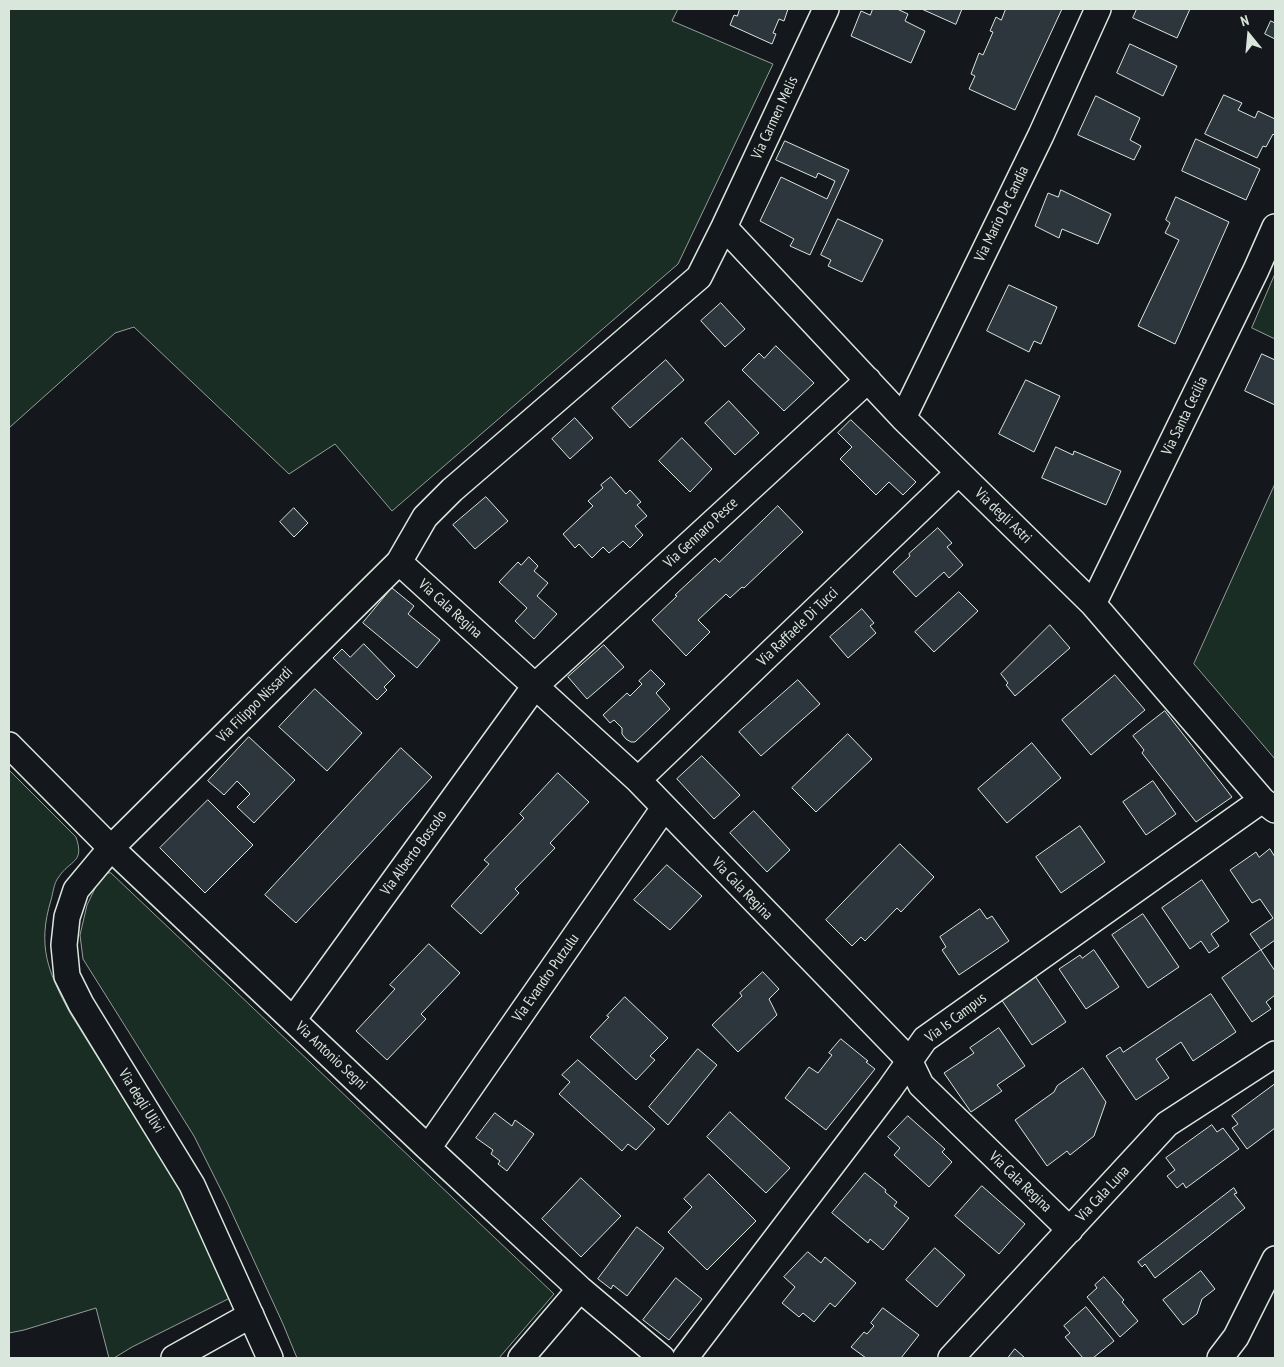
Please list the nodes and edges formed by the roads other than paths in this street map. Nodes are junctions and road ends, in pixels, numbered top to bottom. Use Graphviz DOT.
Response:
graph roads {
  1 [pos="826,9"];
  2 [pos="1098,9"];
  3 [pos="724,227"];
  4 [pos="1275,227"];
  5 [pos="868,380"];
  6 [pos="902,418"];
  7 [pos="958,473"];
  8 [pos="399,562"];
  9 [pos="1093,604"];
  10 [pos="535,686"];
  11 [pos="9,745"];
  12 [pos="638,780"];
  13 [pos="1268,805"];
  14 [pos="664,808"];
  15 [pos="111,848"];
  16 [pos="293,1020"];
  17 [pos="1275,1054"];
  18 [pos="909,1060"];
  19 [pos="428,1148"];
  20 [pos="1070,1230"];
  21 [pos="1275,1259"];
  22 [pos="580,1289"];
  23 [pos="251,1315"];
  24 [pos="174,1358"];
  25 [pos="270,1358"];
  26 [pos="521,1358"];
  27 [pos="662,1358"];
  28 [pos="685,1358"];
  29 [pos="951,1358"];
  30 [pos="1220,1358"];
  1 -- 3 [label="street, Via Carmen Melis"];
  2 -- 6 [label="street, Via Mario De Candia"];
  3 -- 5 [label="street, Via degli Astri"];
  3 -- 8 [label="street, Via Carmen Melis"];
  4 -- 9 [label="street, Via Santa Cecilia"];
  5 -- 6 [label="street, Via degli Astri"];
  5 -- 10 [label="street, Via Gennaro Pesce"];
  6 -- 7 [label="street, Via degli Astri"];
  7 -- 9 [label="street, Via degli Astri"];
  7 -- 12 [label="street, Via Raffaele Di Tucci"];
  8 -- 10 [label="street, Via Cala Regina"];
  8 -- 15 [label="street, Via Filippo Nissardi"];
  9 -- 13 [label="street, Via degli Astri"];
  10 -- 12 [label="street, Via Cala Regina"];
  10 -- 16 [label="street, Via Alberto Boscolo"];
  11 -- 15 [label="street, Via Antonio Segni"];
  12 -- 14 [label="street, Via Cala Regina"];
  13 -- 18 [label="street, Via Is Campus"];
  14 -- 18 [label="street, Via Cala Regina"];
  14 -- 19 [label="street, Via Evandro Putzulu"];
  15 -- 16 [label="street, Via Antonio Segni"];
  15 -- 23 [label="street, Via degli Ulivi"];
  16 -- 19 [label="street, Via Antonio Segni"];
  17 -- 20 [label="street, Via Cala Luna"];
  18 -- 20 [label="street, Via Cala Regina"];
  18 -- 28 [label="street, Via Is Campus"];
  19 -- 22 [label="street, Via Antonio Segni"];
  20 -- 29 [label="street, Via Cala Luna"];
  21 -- 30 [label="street"];
  22 -- 26 [label="street"];
  22 -- 27 [label="street, Via Antonio Segni"];
  23 -- 24 [label="street"];
  23 -- 25 [label="street, Via degli Ulivi"];
}
